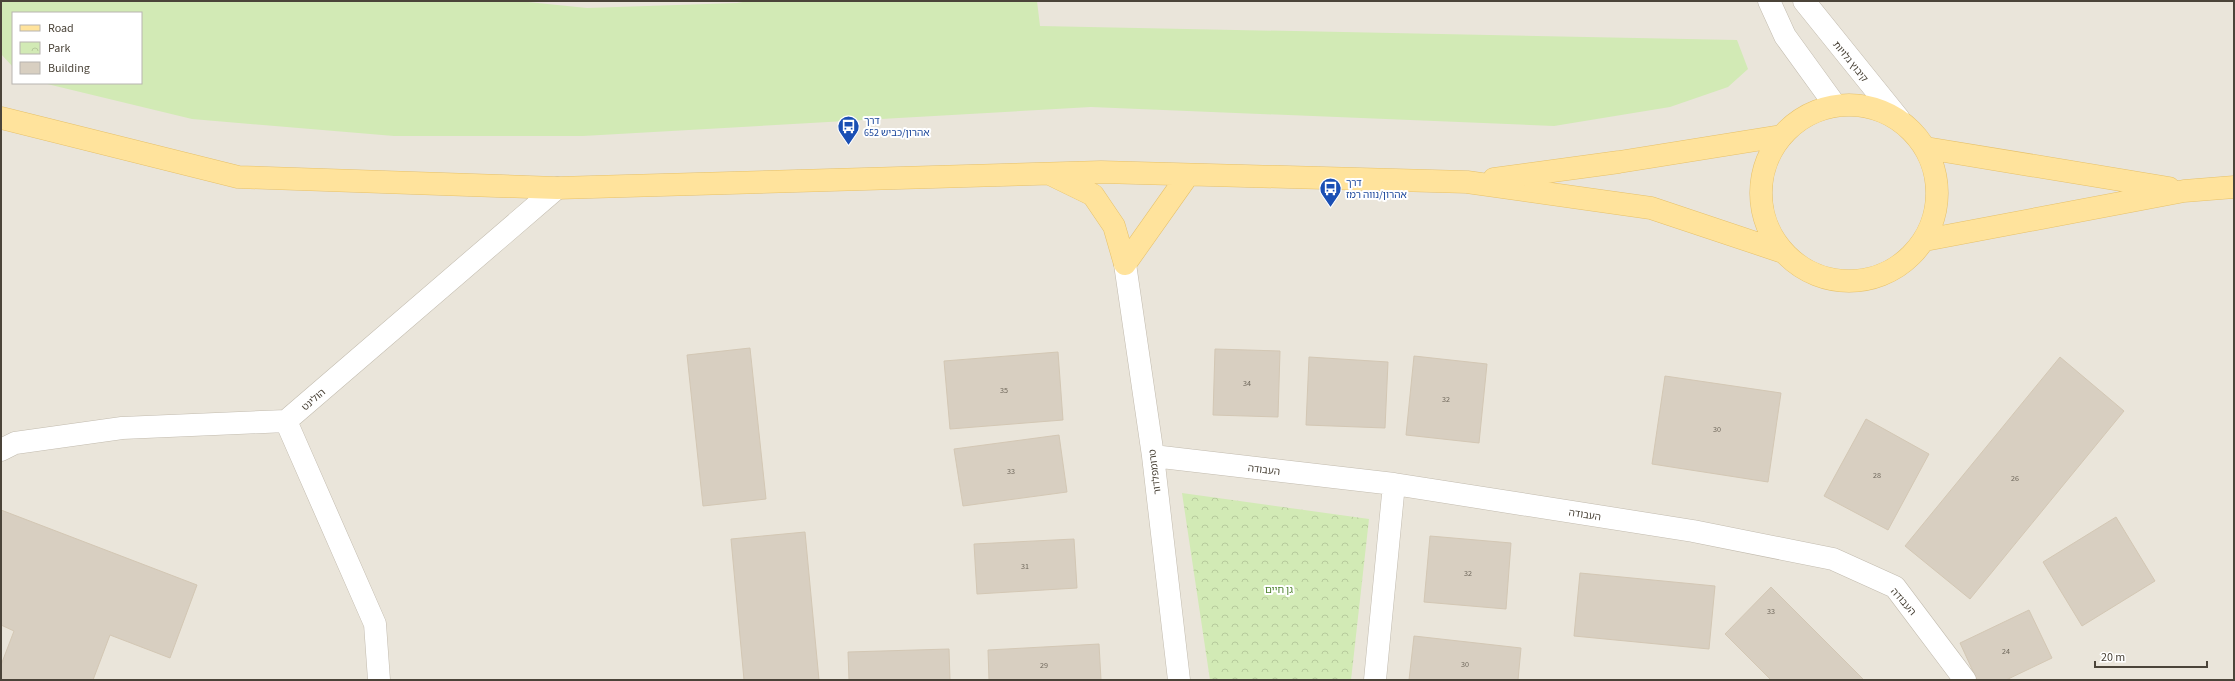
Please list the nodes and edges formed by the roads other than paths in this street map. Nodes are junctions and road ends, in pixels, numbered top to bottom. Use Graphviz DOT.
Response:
graph roads {
  1 [pos="1770,1"];
  2 [pos="1804,1"];
  3 [pos="1835,105"];
  4 [pos="1,118"];
  5 [pos="1899,119"];
  6 [pos="1781,136"];
  7 [pos="1926,148"];
  8 [pos="1049,174"];
  9 [pos="1188,175"];
  10 [pos="1467,182"];
  11 [pos="2234,187"];
  12 [pos="557,188"];
  13 [pos="2184,191"];
  14 [pos="1925,240"];
  15 [pos="1783,252"];
  16 [pos="1125,264"];
  17 [pos="286,421"];
  18 [pos="1,450"];
  19 [pos="1153,456"];
  20 [pos="1394,484"];
  21 [pos="379,680"];
  22 [pos="1179,680"];
  23 [pos="1376,680"];
  24 [pos="1965,680"];
  1 -- 3 [label="street"];
  2 -- 5 [label="street, קיבוץ גלויות"];
  3 -- 5 [label="main road"];
  3 -- 6 [label="main road"];
  4 -- 12 [label="main road"];
  5 -- 7 [label="main road"];
  6 -- 10 [label="main road"];
  6 -- 15 [label="main road"];
  7 -- 13 [label="main road"];
  7 -- 14 [label="main road"];
  8 -- 9 [label="main road"];
  8 -- 12 [label="main road"];
  8 -- 16 [label="main road"];
  9 -- 10 [label="main road"];
  9 -- 16 [label="main road"];
  10 -- 15 [label="main road"];
  11 -- 13 [label="main road"];
  12 -- 17 [label="street, הולינט"];
  13 -- 14 [label="main road"];
  14 -- 15 [label="main road"];
  16 -- 19 [label="street, טרומפלדור"];
  17 -- 18 [label="street"];
  17 -- 21 [label="street"];
  19 -- 20 [label="street, העבודה"];
  19 -- 22 [label="street, טרומפלדור"];
  20 -- 23 [label="street"];
  20 -- 24 [label="street, העבודה"];
}
